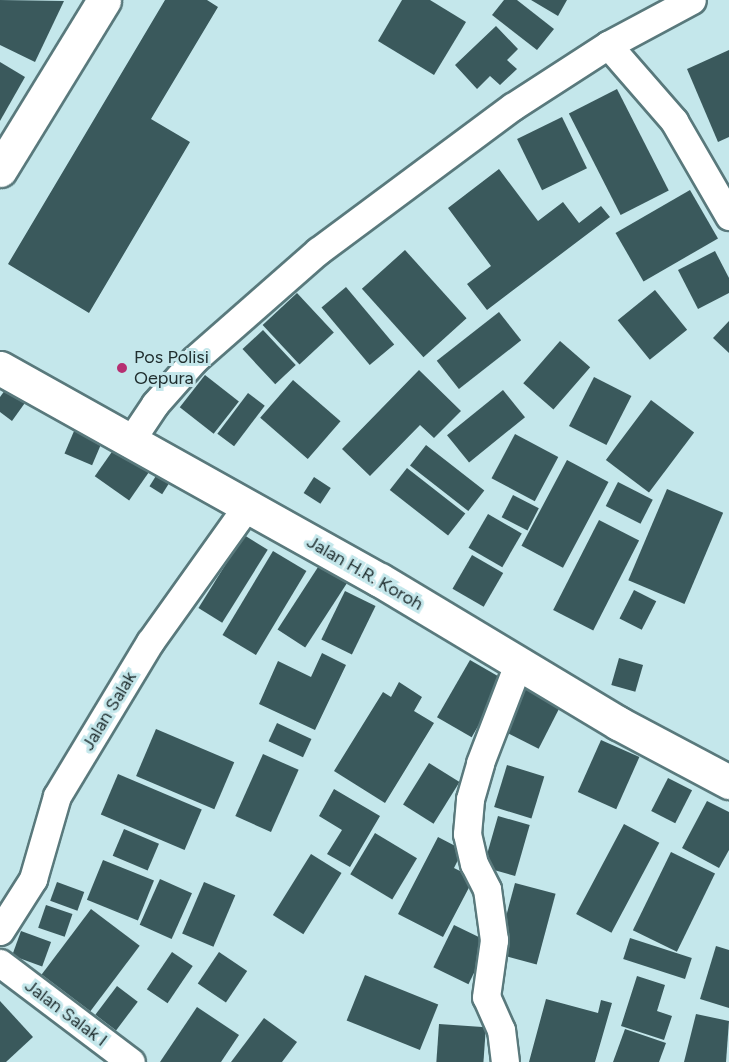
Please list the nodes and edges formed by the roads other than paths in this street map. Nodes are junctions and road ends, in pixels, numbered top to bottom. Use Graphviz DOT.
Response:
graph roads {
  1 [pos="104,0"];
  2 [pos="692,0"];
  3 [pos="608,45"];
  4 [pos="0,170"];
  5 [pos="729,216"];
  6 [pos="0,368"];
  7 [pos="129,443"];
  8 [pos="247,506"];
  9 [pos="518,664"];
  10 [pos="729,782"];
  11 [pos="0,931"];
  12 [pos="0,963"];
  13 [pos="131,1062"];
  14 [pos="504,1062"];
  1 -- 4 [label="main road"];
  2 -- 3 [label="street"];
  3 -- 5 [label="street"];
  3 -- 7 [label="street"];
  6 -- 7 [label="main road, Jalan H.R. Koroh"];
  7 -- 8 [label="main road, Jalan H.R. Koroh"];
  8 -- 9 [label="main road, Jalan H.R. Koroh"];
  8 -- 11 [label="street, Jalan Salak"];
  9 -- 10 [label="main road, Jalan H.R. Koroh"];
  9 -- 14 [label="street"];
  12 -- 13 [label="street, Jalan Salak I"];
}
